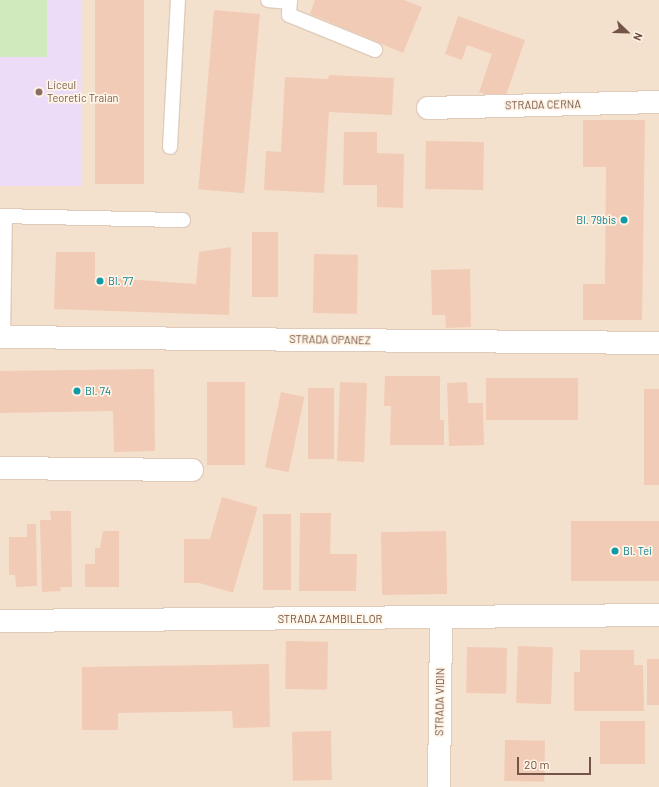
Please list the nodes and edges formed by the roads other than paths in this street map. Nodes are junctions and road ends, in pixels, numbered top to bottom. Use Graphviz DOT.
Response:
graph roads {
  1 [pos="178,0"];
  2 [pos="268,0"];
  3 [pos="290,1"];
  4 [pos="375,50"];
  5 [pos="659,102"];
  6 [pos="428,108"];
  7 [pos="170,147"];
  8 [pos="2,216"];
  9 [pos="183,220"];
  10 [pos="2,337"];
  11 [pos="659,343"];
  12 [pos="0,468"];
  13 [pos="192,470"];
  14 [pos="659,615"];
  15 [pos="441,618"];
  16 [pos="0,621"];
  17 [pos="439,787"];
  1 -- 7 [label="lane"];
  2 -- 3 [label="lane"];
  3 -- 4 [label="lane"];
  5 -- 6 [label="street, STRADA CERNA"];
  8 -- 9 [label="lane"];
  8 -- 10 [label="lane"];
  10 -- 11 [label="street, STRADA OPANEZ"];
  12 -- 13 [label="street"];
  14 -- 15 [label="street, STRADA ZAMBILELOR"];
  15 -- 16 [label="street, STRADA ZAMBILELOR"];
  15 -- 17 [label="street, STRADA VIDIN"];
}
